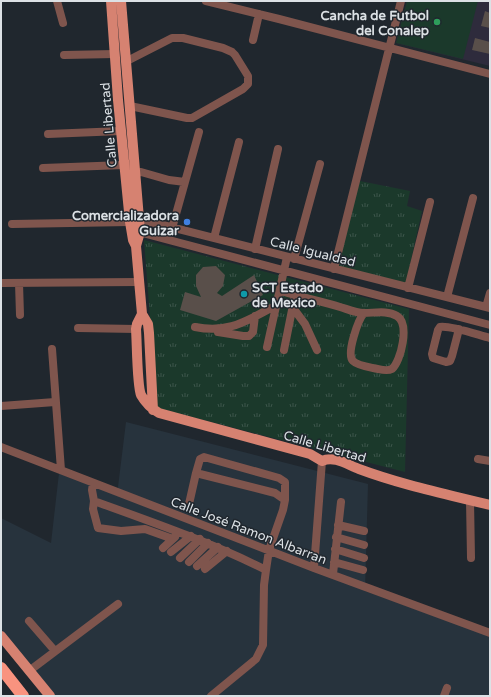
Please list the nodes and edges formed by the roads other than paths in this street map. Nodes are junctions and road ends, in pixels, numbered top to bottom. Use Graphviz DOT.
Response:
graph roads {
  1 [pos="57,1"];
  2 [pos="110,1"];
  3 [pos="121,1"];
  4 [pos="206,1"];
  5 [pos="401,1"];
  6 [pos="216,2"];
  7 [pos="259,14"];
  8 [pos="63,23"];
  9 [pos="253,40"];
  10 [pos="389,48"];
  11 [pos="115,54"];
  12 [pos="64,55"];
  13 [pos="126,61"];
  14 [pos="490,74"];
  15 [pos="130,106"];
  16 [pos="121,131"];
  17 [pos="199,132"];
  18 [pos="48,134"];
  19 [pos="239,142"];
  20 [pos="278,149"];
  21 [pos="320,164"];
  22 [pos="124,165"];
  23 [pos="44,168"];
  24 [pos="135,173"];
  25 [pos="185,182"];
  26 [pos="473,198"];
  27 [pos="430,202"];
  28 [pos="12,224"];
  29 [pos="135,226"];
  30 [pos="173,228"];
  31 [pos="214,238"];
  32 [pos="168,240"];
  33 [pos="255,249"];
  34 [pos="291,258"];
  35 [pos="334,269"];
  36 [pos="285,270"];
  37 [pos="139,282"];
  38 [pos="1,283"];
  39 [pos="19,283"];
  40 [pos="408,288"];
  41 [pos="281,291"];
  42 [pos="490,294"];
  43 [pos="295,295"];
  44 [pos="447,297"];
  45 [pos="277,305"];
  46 [pos="293,308"];
  47 [pos="488,308"];
  48 [pos="364,313"];
  49 [pos="142,314"];
  50 [pos="20,315"];
  51 [pos="255,316"];
  52 [pos="490,324"];
  53 [pos="195,326"];
  54 [pos="78,328"];
  55 [pos="136,329"];
  56 [pos="208,329"];
  57 [pos="459,330"];
  58 [pos="490,338"];
  59 [pos="267,347"];
  60 [pos="52,349"];
  61 [pos="284,350"];
  62 [pos="317,350"];
  63 [pos="55,402"];
  64 [pos="1,406"];
  65 [pos="153,410"];
  66 [pos="1,448"];
  67 [pos="478,459"];
  68 [pos="322,461"];
  69 [pos="490,461"];
  70 [pos="61,470"];
  71 [pos="196,473"];
  72 [pos="93,482"];
  73 [pos="285,500"];
  74 [pos="470,500"];
  75 [pos="94,501"];
  76 [pos="341,502"];
  77 [pos="189,504"];
  78 [pos="490,505"];
  79 [pos="338,524"];
  80 [pos="364,531"];
  81 [pos="180,532"];
  82 [pos="190,536"];
  83 [pos="336,537"];
  84 [pos="173,539"];
  85 [pos="200,539"];
  86 [pos="208,543"];
  87 [pos="364,546"];
  88 [pos="218,547"];
  89 [pos="163,548"];
  90 [pos="335,549"];
  91 [pos="269,550"];
  92 [pos="227,551"];
  93 [pos="171,552"];
  94 [pos="180,558"];
  95 [pos="364,558"];
  96 [pos="471,558"];
  97 [pos="189,562"];
  98 [pos="334,562"];
  99 [pos="314,568"];
  100 [pos="266,570"];
  101 [pos="363,570"];
  102 [pos="333,574"];
  103 [pos="118,604"];
  104 [pos="29,621"];
  105 [pos="490,633"];
  106 [pos="1,636"];
  107 [pos="55,651"];
  108 [pos="1,668"];
  109 [pos="29,671"];
  110 [pos="448,688"];
  111 [pos="23,696"];
  112 [pos="50,696"];
  113 [pos="211,696"];
  114 [pos="444,696"];
  1 -- 8 [label="street"];
  2 -- 11 [label="main road, Calle Libertad"];
  3 -- 13 [label="main road, Calle Libertad"];
  4 -- 6 [label="street"];
  5 -- 10 [label="street"];
  6 -- 7 [label="street"];
  7 -- 9 [label="street"];
  7 -- 10 [label="street"];
  10 -- 14 [label="street"];
  10 -- 35 [label="street"];
  11 -- 12 [label="street"];
  11 -- 16 [label="main road, Calle Libertad"];
  13 -- 15 [label="main road, Calle Libertad"];
  13 -- 15 [label="street"];
  15 -- 24 [label="main road, Calle Libertad"];
  16 -- 18 [label="street"];
  16 -- 22 [label="main road, Calle Libertad"];
  17 -- 25 [label="street"];
  19 -- 31 [label="street"];
  20 -- 33 [label="street"];
  21 -- 34 [label="street"];
  22 -- 23 [label="street"];
  22 -- 29 [label="main road, Calle Libertad"];
  24 -- 25 [label="street"];
  24 -- 29 [label="main road, Calle Libertad"];
  25 -- 30 [label="street"];
  26 -- 44 [label="street"];
  27 -- 40 [label="street"];
  28 -- 29 [label="street"];
  29 -- 30 [label="street, Calle Igualdad"];
  29 -- 32 [label="street, Calle Igualdad"];
  29 -- 37 [label="main road, Calle Libertad"];
  30 -- 31 [label="street, Calle Igualdad"];
  30 -- 32 [label="street"];
  31 -- 33 [label="street, Calle Igualdad"];
  32 -- 36 [label="street, Calle Igualdad"];
  33 -- 34 [label="street, Calle Igualdad"];
  34 -- 35 [label="street, Calle Igualdad"];
  34 -- 36 [label="street"];
  35 -- 40 [label="street, Calle Igualdad"];
  36 -- 41 [label="street"];
  36 -- 52 [label="street, Calle Igualdad"];
  37 -- 39 [label="street"];
  37 -- 49 [label="main road, Calle Libertad"];
  38 -- 39 [label="street"];
  39 -- 50 [label="street"];
  40 -- 44 [label="street, Calle Igualdad"];
  41 -- 43 [label="street"];
  41 -- 45 [label="street"];
  42 -- 47 [label="street"];
  43 -- 46 [label="street"];
  43 -- 48 [label="street"];
  44 -- 47 [label="street, Calle Igualdad"];
  45 -- 51 [label="street"];
  45 -- 59 [label="street"];
  46 -- 61 [label="street"];
  46 -- 62 [label="street"];
  48 -- 48 [label="street"];
  49 -- 55 [label="main road, Calle Libertad"];
  49 -- 65 [label="main road, Calle Libertad"];
  51 -- 56 [label="street"];
  51 -- 56 [label="street"];
  53 -- 56 [label="street"];
  54 -- 55 [label="street"];
  55 -- 65 [label="main road, Calle Libertad"];
  57 -- 57 [label="street"];
  57 -- 58 [label="street"];
  60 -- 63 [label="street"];
  63 -- 64 [label="street"];
  63 -- 70 [label="street"];
  65 -- 68 [label="main road, Calle Libertad"];
  66 -- 70 [label="street, Calle José Ramon Albarran"];
  67 -- 69 [label="street"];
  68 -- 74 [label="main road, Calle Libertad"];
  68 -- 99 [label="street"];
  70 -- 72 [label="street, Calle José Ramon Albarran"];
  71 -- 73 [label="street"];
  71 -- 73 [label="street"];
  71 -- 77 [label="street"];
  72 -- 75 [label="street"];
  72 -- 91 [label="street, Calle José Ramon Albarran"];
  73 -- 91 [label="street"];
  74 -- 78 [label="main road, Calle Libertad"];
  74 -- 96 [label="street"];
  75 -- 81 [label="street"];
  75 -- 84 [label="street"];
  76 -- 79 [label="street"];
  79 -- 80 [label="street"];
  79 -- 83 [label="street"];
  81 -- 82 [label="street"];
  81 -- 84 [label="street"];
  82 -- 85 [label="street"];
  82 -- 93 [label="street"];
  83 -- 87 [label="street"];
  83 -- 90 [label="street"];
  84 -- 89 [label="street"];
  85 -- 86 [label="street"];
  85 -- 94 [label="street"];
  86 -- 88 [label="street"];
  86 -- 97 [label="street"];
  88 -- 92 [label="street"];
  88 -- 92 [label="street"];
  90 -- 95 [label="street"];
  90 -- 98 [label="street"];
  91 -- 99 [label="street, Calle José Ramon Albarran"];
  91 -- 100 [label="street"];
  92 -- 100 [label="street"];
  98 -- 101 [label="street"];
  98 -- 102 [label="street"];
  99 -- 102 [label="street, Calle José Ramon Albarran"];
  100 -- 113 [label="street"];
  102 -- 105 [label="street, Calle José Ramon Albarran"];
  103 -- 107 [label="street"];
  104 -- 107 [label="street"];
  106 -- 109 [label="main road"];
  107 -- 109 [label="street"];
  108 -- 111 [label="highway"];
  109 -- 112 [label="main road"];
  110 -- 114 [label="street"];
}
